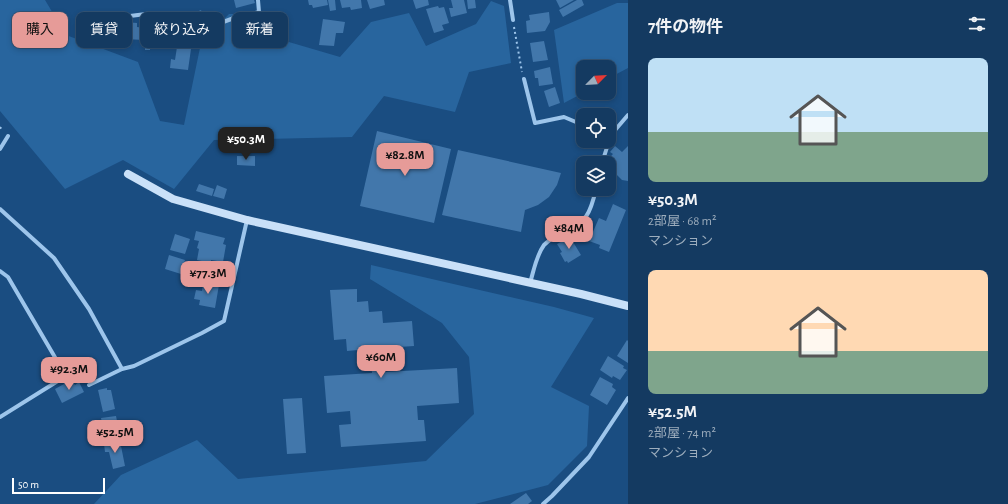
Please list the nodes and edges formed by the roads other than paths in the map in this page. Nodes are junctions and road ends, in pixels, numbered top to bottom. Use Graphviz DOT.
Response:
graph roads {
  1 [pos="258,0"];
  2 [pos="510,0"];
  3 [pos="132,16"];
  4 [pos="513,20"];
  5 [pos="524,79"];
  6 [pos="628,115"];
  7 [pos="576,122"];
  8 [pos="616,130"];
  9 [pos="8,136"];
  10 [pos="0,149"];
  11 [pos="128,174"];
  12 [pos="594,196"];
  13 [pos="0,209"];
  14 [pos="247,220"];
  15 [pos="0,271"];
  16 [pos="530,283"];
  17 [pos="628,306"];
  18 [pos="122,369"];
  19 [pos="89,385"];
  20 [pos="628,398"];
  21 [pos="0,418"];
  22 [pos="543,504"];
  1 -- 3 [label="street"];
  2 -- 4 [label="street"];
  5 -- 7 [label="street"];
  6 -- 8 [label="street"];
  9 -- 10 [label="street"];
  11 -- 14 [label="street"];
  12 -- 16 [label="street"];
  13 -- 18 [label="street"];
  14 -- 16 [label="street"];
  14 -- 18 [label="street"];
  15 -- 21 [label="street"];
  16 -- 17 [label="street"];
  18 -- 19 [label="street"];
  20 -- 22 [label="street"];
}
